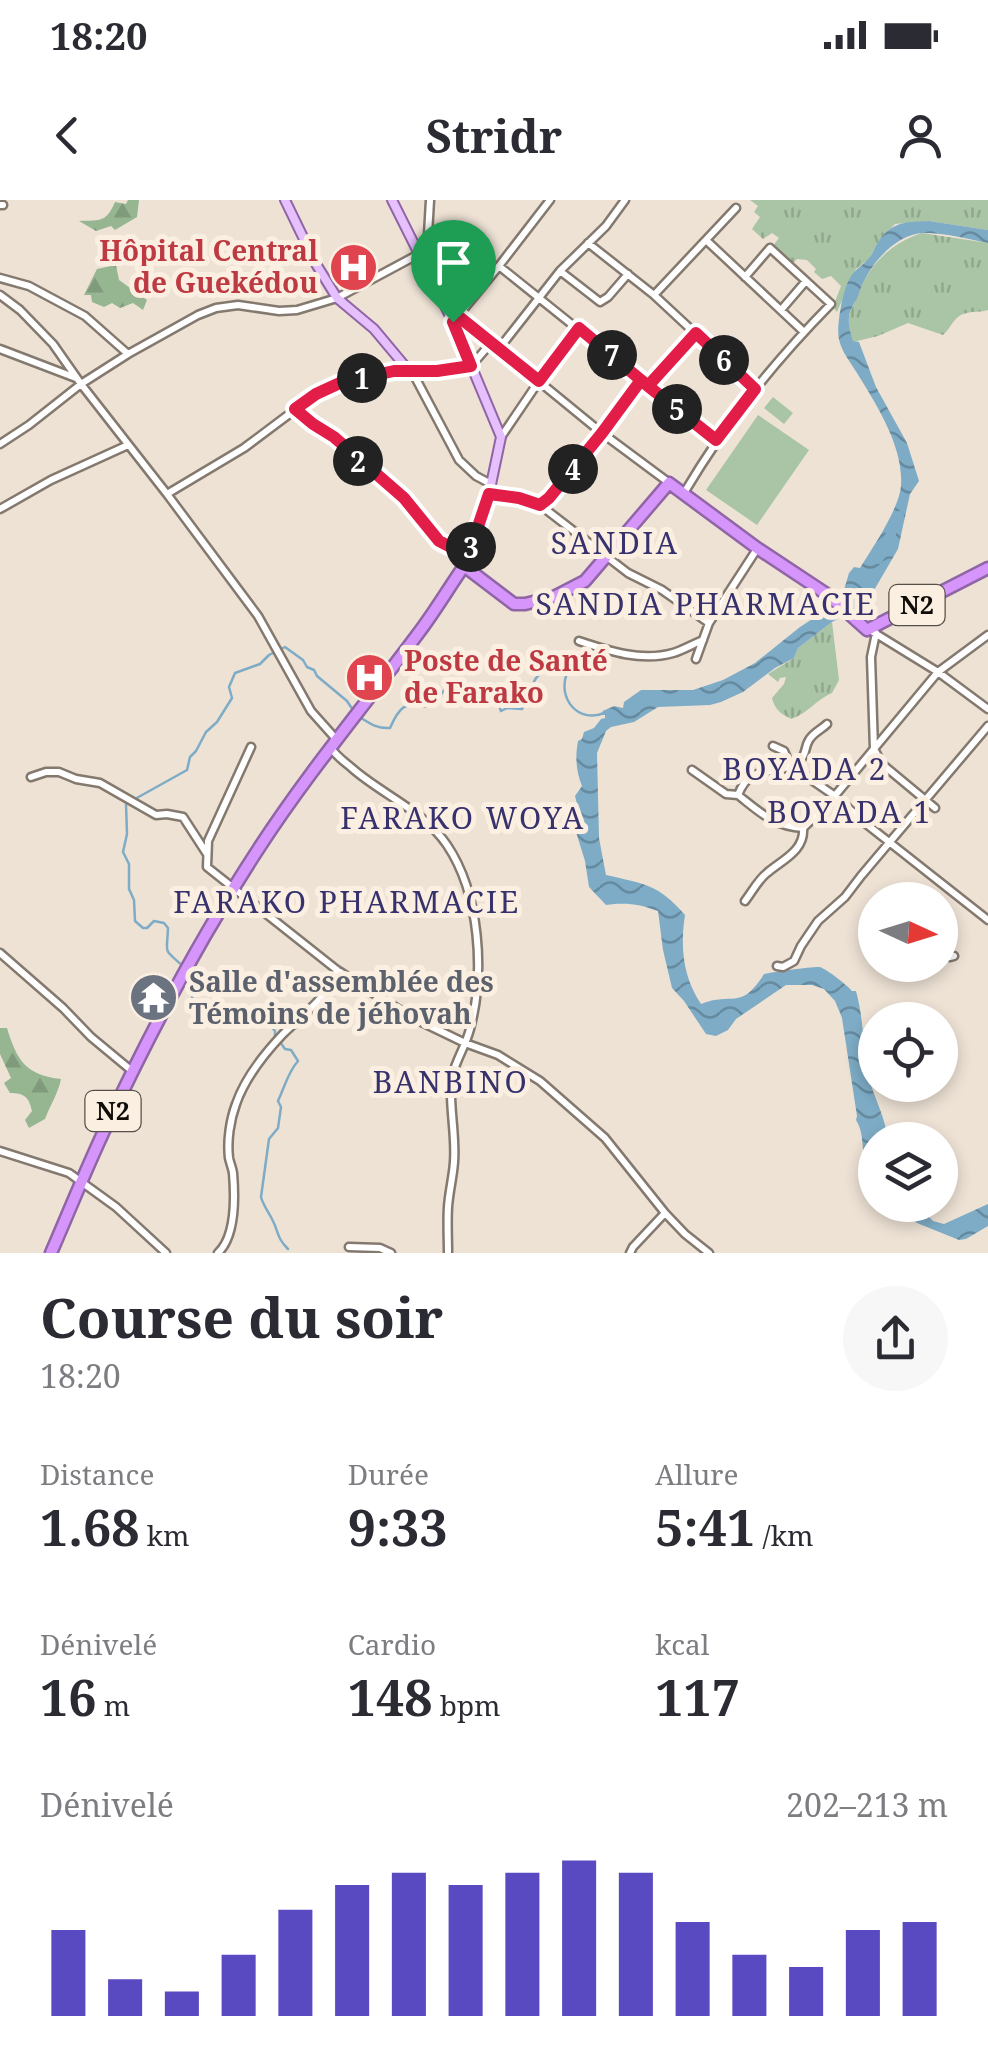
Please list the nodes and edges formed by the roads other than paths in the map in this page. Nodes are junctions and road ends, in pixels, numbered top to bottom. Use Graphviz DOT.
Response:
graph roads {
  1 [pos="285,200"];
  2 [pos="392,200"];
  3 [pos="430,200"];
  4 [pos="550,200"];
  5 [pos="625,200"];
  6 [pos="736,208"];
  7 [pos="428,240"];
  8 [pos="706,240"];
  9 [pos="588,243"];
  10 [pos="419,254"];
  11 [pos="499,266"];
  12 [pos="560,271"];
  13 [pos="628,274"];
  14 [pos="746,276"];
  15 [pos="431,277"];
  16 [pos="0,278"];
  17 [pos="806,281"];
  18 [pos="0,295"];
  19 [pos="654,295"];
  20 [pos="337,298"];
  21 [pos="538,298"];
  22 [pos="781,310"];
  23 [pos="456,319"];
  24 [pos="579,328"];
  25 [pos="804,332"];
  26 [pos="696,333"];
  27 [pos="494,346"];
  28 [pos="0,350"];
  29 [pos="128,354"];
  30 [pos="471,366"];
  31 [pos="410,372"];
  32 [pos="79,381"];
  33 [pos="539,381"];
  34 [pos="644,383"];
  35 [pos="755,389"];
  36 [pos="295,409"];
  37 [pos="602,433"];
  38 [pos="501,437"];
  39 [pos="716,440"];
  40 [pos="0,444"];
  41 [pos="128,445"];
  42 [pos="670,483"];
  43 [pos="491,484"];
  44 [pos="684,493"];
  45 [pos="167,494"];
  46 [pos="489,494"];
  47 [pos="540,505"];
  48 [pos="0,509"];
  49 [pos="757,548"];
  50 [pos="607,556"];
  51 [pos="466,561"];
  52 [pos="988,568"];
  53 [pos="710,623"];
  54 [pos="872,632"];
  55 [pos="988,635"];
  56 [pos="703,640"];
  57 [pos="579,641"];
  58 [pos="696,659"];
  59 [pos="938,672"];
  60 [pos="988,709"];
  61 [pos="827,724"];
  62 [pos="988,726"];
  63 [pos="334,744"];
  64 [pos="773,746"];
  65 [pos="251,747"];
  66 [pos="874,750"];
  67 [pos="790,765"];
  68 [pos="692,770"];
  69 [pos="31,777"];
  70 [pos="738,795"];
  71 [pos="835,796"];
  72 [pos="926,801"];
  73 [pos="935,808"];
  74 [pos="803,828"];
  75 [pos="890,843"];
  76 [pos="207,854"];
  77 [pos="234,889"];
  78 [pos="745,901"];
  79 [pos="988,920"];
  80 [pos="466,942"];
  81 [pos="477,942"];
  82 [pos="0,953"];
  83 [pos="776,966"];
  84 [pos="337,970"];
  85 [pos="465,1043"];
  86 [pos="132,1071"];
  87 [pos="0,1152"];
  88 [pos="82,1182"];
  89 [pos="666,1212"];
  90 [pos="349,1246"];
  91 [pos="705,1252"];
  92 [pos="52,1253"];
  93 [pos="165,1253"];
  94 [pos="218,1253"];
  95 [pos="391,1253"];
  96 [pos="448,1253"];
  97 [pos="630,1253"];
  1 -- 20 [label="main road"];
  2 -- 10 [label="main road"];
  3 -- 7 [label="street"];
  4 -- 11 [label="street"];
  5 -- 9 [label="street"];
  6 -- 8 [label="street"];
  7 -- 10 [label="street"];
  7 -- 15 [label="street"];
  8 -- 14 [label="street"];
  8 -- 19 [label="street"];
  9 -- 12 [label="street"];
  9 -- 13 [label="street"];
  10 -- 15 [label="main road"];
  10 -- 20 [label="street"];
  11 -- 21 [label="street"];
  11 -- 23 [label="street"];
  12 -- 13 [label="street"];
  12 -- 21 [label="street"];
  13 -- 19 [label="street"];
  14 -- 17 [label="street"];
  14 -- 22 [label="street"];
  15 -- 23 [label="main road"];
  16 -- 29 [label="street"];
  17 -- 22 [label="street"];
  17 -- 25 [label="street"];
  18 -- 32 [label="street"];
  19 -- 26 [label="street"];
  20 -- 29 [label="street"];
  20 -- 31 [label="main road"];
  21 -- 24 [label="street"];
  21 -- 27 [label="street"];
  22 -- 25 [label="street"];
  23 -- 27 [label="street"];
  23 -- 30 [label="main road"];
  24 -- 33 [label="street"];
  24 -- 34 [label="street"];
  25 -- 35 [label="street"];
  26 -- 34 [label="street"];
  26 -- 35 [label="street"];
  27 -- 30 [label="street"];
  27 -- 33 [label="street"];
  28 -- 32 [label="street"];
  29 -- 32 [label="street"];
  30 -- 31 [label="main road"];
  30 -- 38 [label="main road"];
  31 -- 36 [label="street"];
  31 -- 43 [label="street"];
  32 -- 40 [label="street"];
  32 -- 41 [label="street"];
  33 -- 37 [label="street"];
  33 -- 38 [label="street"];
  34 -- 37 [label="street"];
  34 -- 39 [label="street"];
  35 -- 39 [label="street"];
  36 -- 45 [label="street"];
  36 -- 51 [label="street"];
  37 -- 42 [label="street"];
  37 -- 47 [label="street"];
  38 -- 43 [label="main road"];
  39 -- 44 [label="street"];
  41 -- 45 [label="street"];
  41 -- 48 [label="street"];
  42 -- 44 [label="highway, N2"];
  42 -- 50 [label="highway"];
  43 -- 46 [label="main road"];
  44 -- 49 [label="highway, N2"];
  45 -- 63 [label="street"];
  46 -- 47 [label="street"];
  46 -- 51 [label="main road"];
  47 -- 50 [label="street"];
  49 -- 53 [label="street"];
  49 -- 54 [label="highway, N2"];
  50 -- 51 [label="highway"];
  50 -- 53 [label="street"];
  51 -- 63 [label="highway, N2"];
  52 -- 54 [label="highway, N2"];
  53 -- 56 [label="street"];
  54 -- 59 [label="street"];
  54 -- 66 [label="street"];
  55 -- 59 [label="street"];
  56 -- 57 [label="street"];
  56 -- 58 [label="street"];
  59 -- 60 [label="street"];
  59 -- 66 [label="street"];
  61 -- 67 [label="street"];
  62 -- 72 [label="street"];
  63 -- 77 [label="highway, N2"];
  63 -- 81 [label="street"];
  64 -- 67 [label="street"];
  65 -- 76 [label="street"];
  66 -- 71 [label="street"];
  66 -- 72 [label="street"];
  67 -- 70 [label="street"];
  67 -- 71 [label="street"];
  68 -- 70 [label="street"];
  69 -- 76 [label="street"];
  70 -- 74 [label="street"];
  71 -- 74 [label="street"];
  71 -- 75 [label="street"];
  72 -- 73 [label="street"];
  72 -- 75 [label="street"];
  74 -- 78 [label="street"];
  75 -- 79 [label="street"];
  75 -- 83 [label="street"];
  76 -- 77 [label="street"];
  77 -- 84 [label="street"];
  77 -- 86 [label="highway, N2"];
  80 -- 81 [label="street"];
  81 -- 85 [label="street"];
  82 -- 86 [label="street"];
  84 -- 85 [label="street"];
  84 -- 94 [label="street"];
  85 -- 89 [label="street"];
  85 -- 96 [label="street"];
  86 -- 88 [label="highway, N2"];
  87 -- 88 [label="street"];
  88 -- 92 [label="highway, N2"];
  88 -- 93 [label="street"];
  89 -- 91 [label="street"];
  89 -- 97 [label="street"];
  90 -- 95 [label="street"];
}
